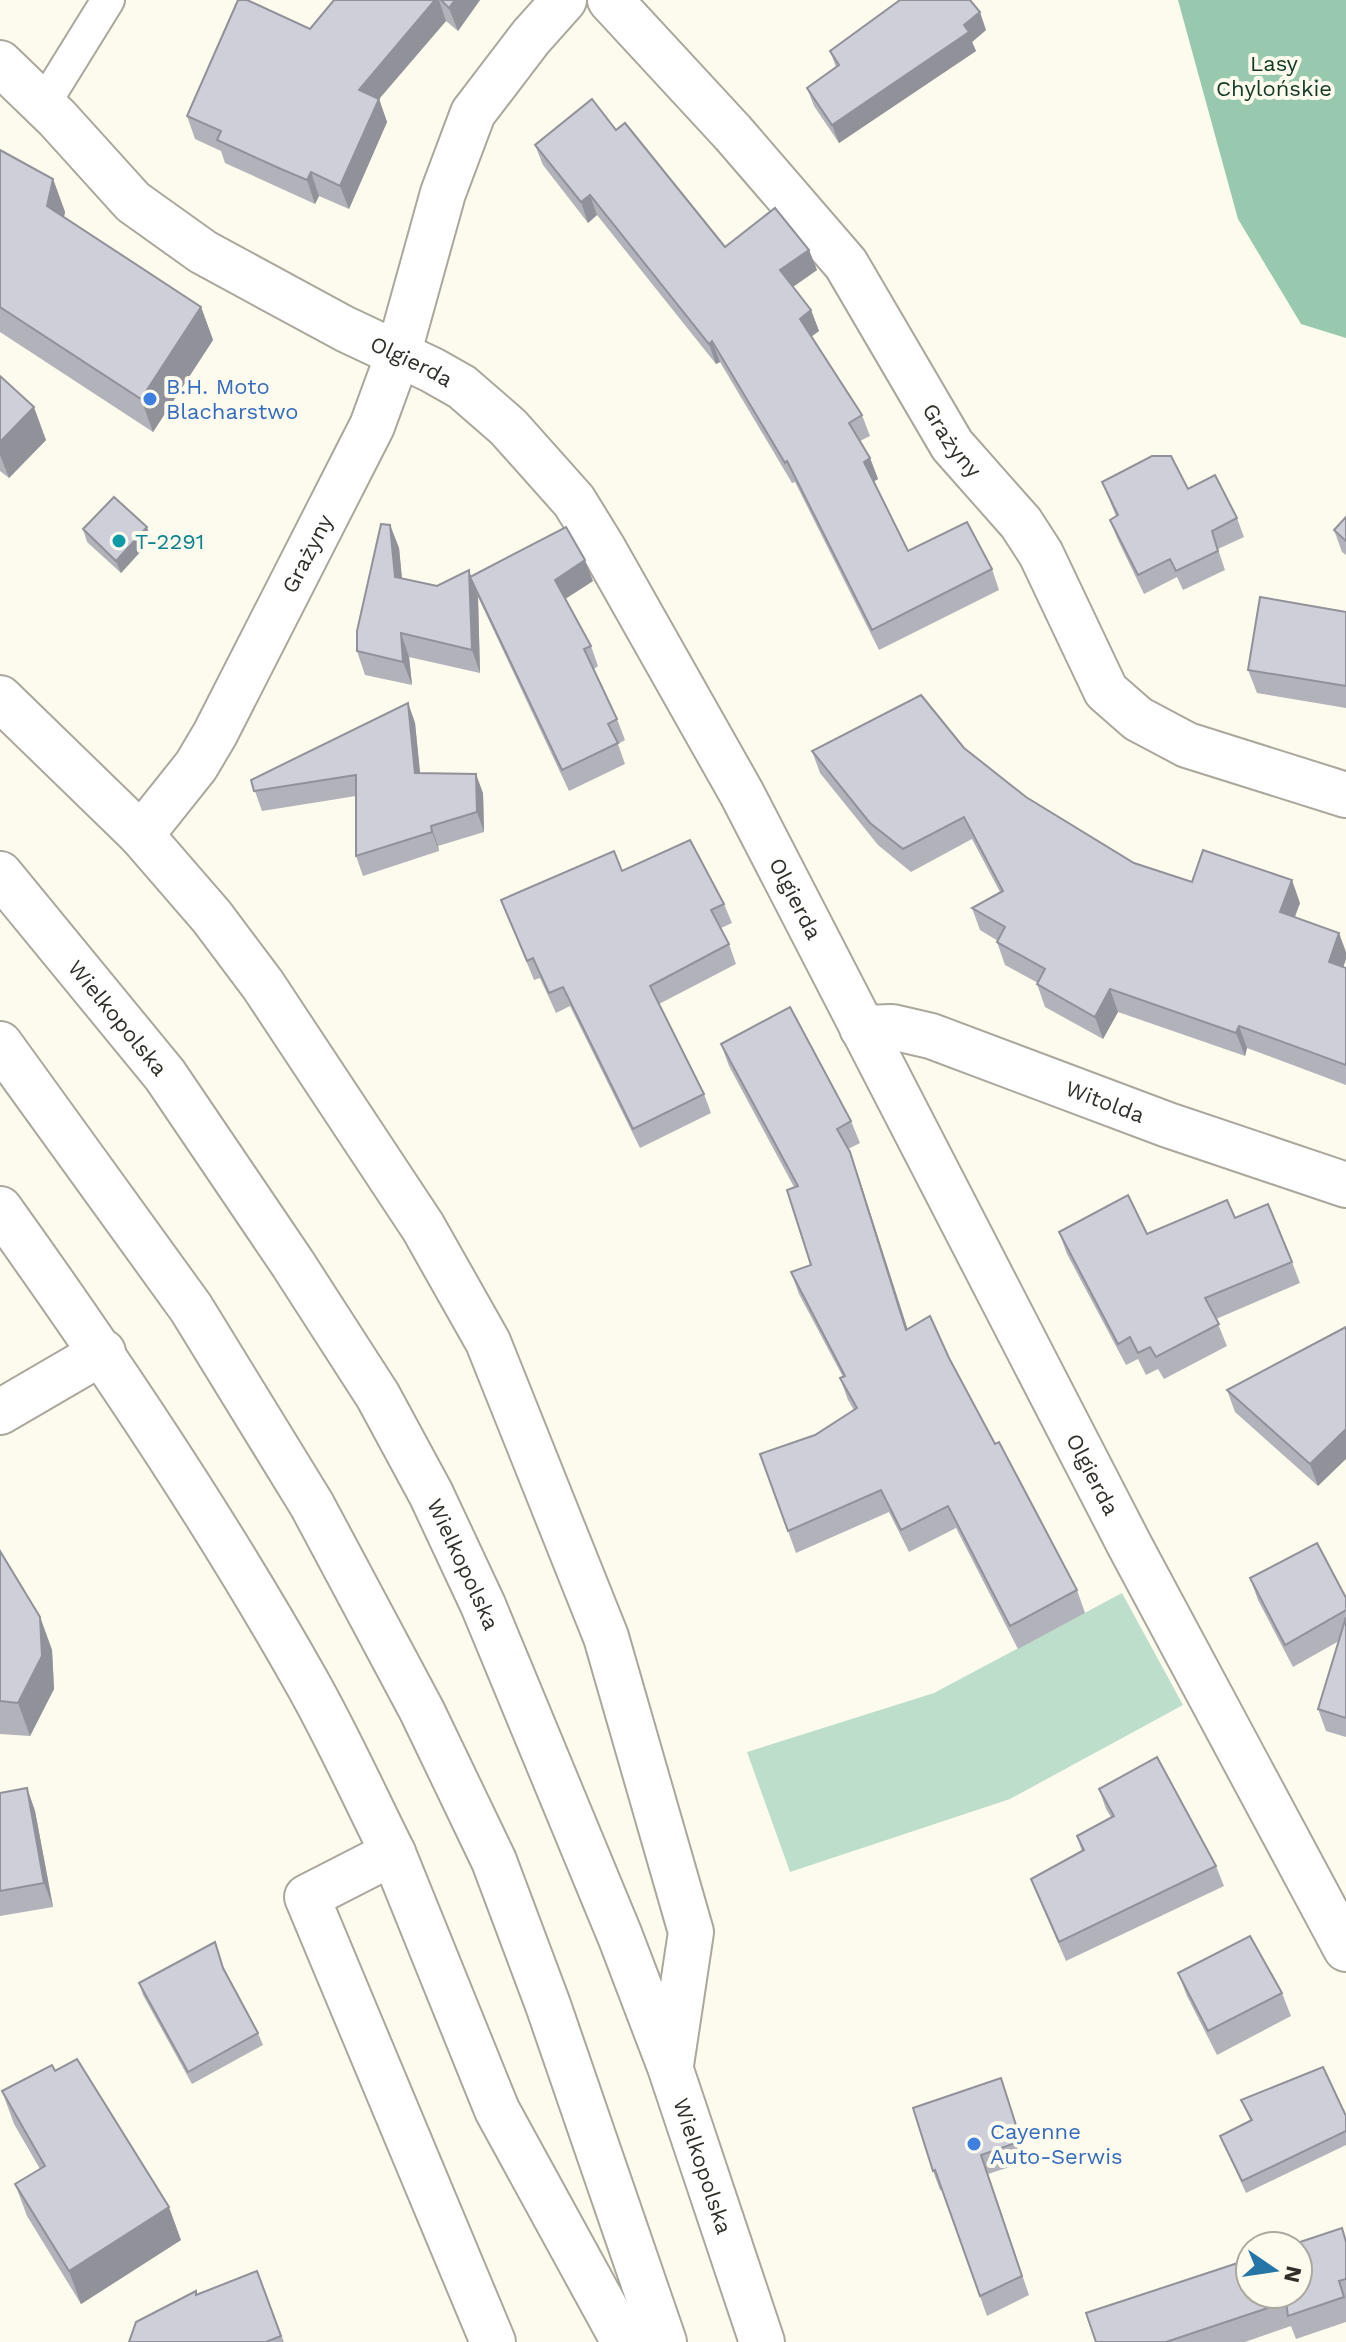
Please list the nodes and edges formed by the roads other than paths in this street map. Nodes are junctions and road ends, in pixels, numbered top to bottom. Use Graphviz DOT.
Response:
graph roads {
  1 [pos="108,0"];
  2 [pos="564,0"];
  3 [pos="610,0"];
  4 [pos="0,63"];
  5 [pos="43,105"];
  6 [pos="398,355"];
  7 [pos="0,698"];
  8 [pos="1346,795"];
  9 [pos="141,835"];
  10 [pos="0,874"];
  11 [pos="862,1028"];
  12 [pos="0,1044"];
  13 [pos="1346,1185"];
  14 [pos="0,1209"];
  15 [pos="103,1352"];
  16 [pos="0,1412"];
  17 [pos="393,1853"];
  18 [pos="1346,1949"];
  19 [pos="670,2067"];
  20 [pos="493,2342"];
  21 [pos="624,2342"];
  22 [pos="664,2342"];
  23 [pos="762,2342"];
  1 -- 5 [label="lane"];
  2 -- 6 [label="street, Grażyny"];
  3 -- 8 [label="street, Grażyny"];
  4 -- 5 [label="street, Olgierda"];
  5 -- 6 [label="street, Olgierda"];
  6 -- 9 [label="street, Grażyny"];
  6 -- 11 [label="street, Olgierda"];
  7 -- 9 [label="street"];
  9 -- 19 [label="street"];
  10 -- 19 [label="street, Wielkopolska"];
  11 -- 13 [label="street, Witolda"];
  11 -- 18 [label="street, Olgierda"];
  12 -- 22 [label="street"];
  14 -- 15 [label="street"];
  15 -- 16 [label="street"];
  15 -- 17 [label="street"];
  17 -- 20 [label="street"];
  17 -- 21 [label="street"];
  19 -- 23 [label="street, Wielkopolska"];
}
